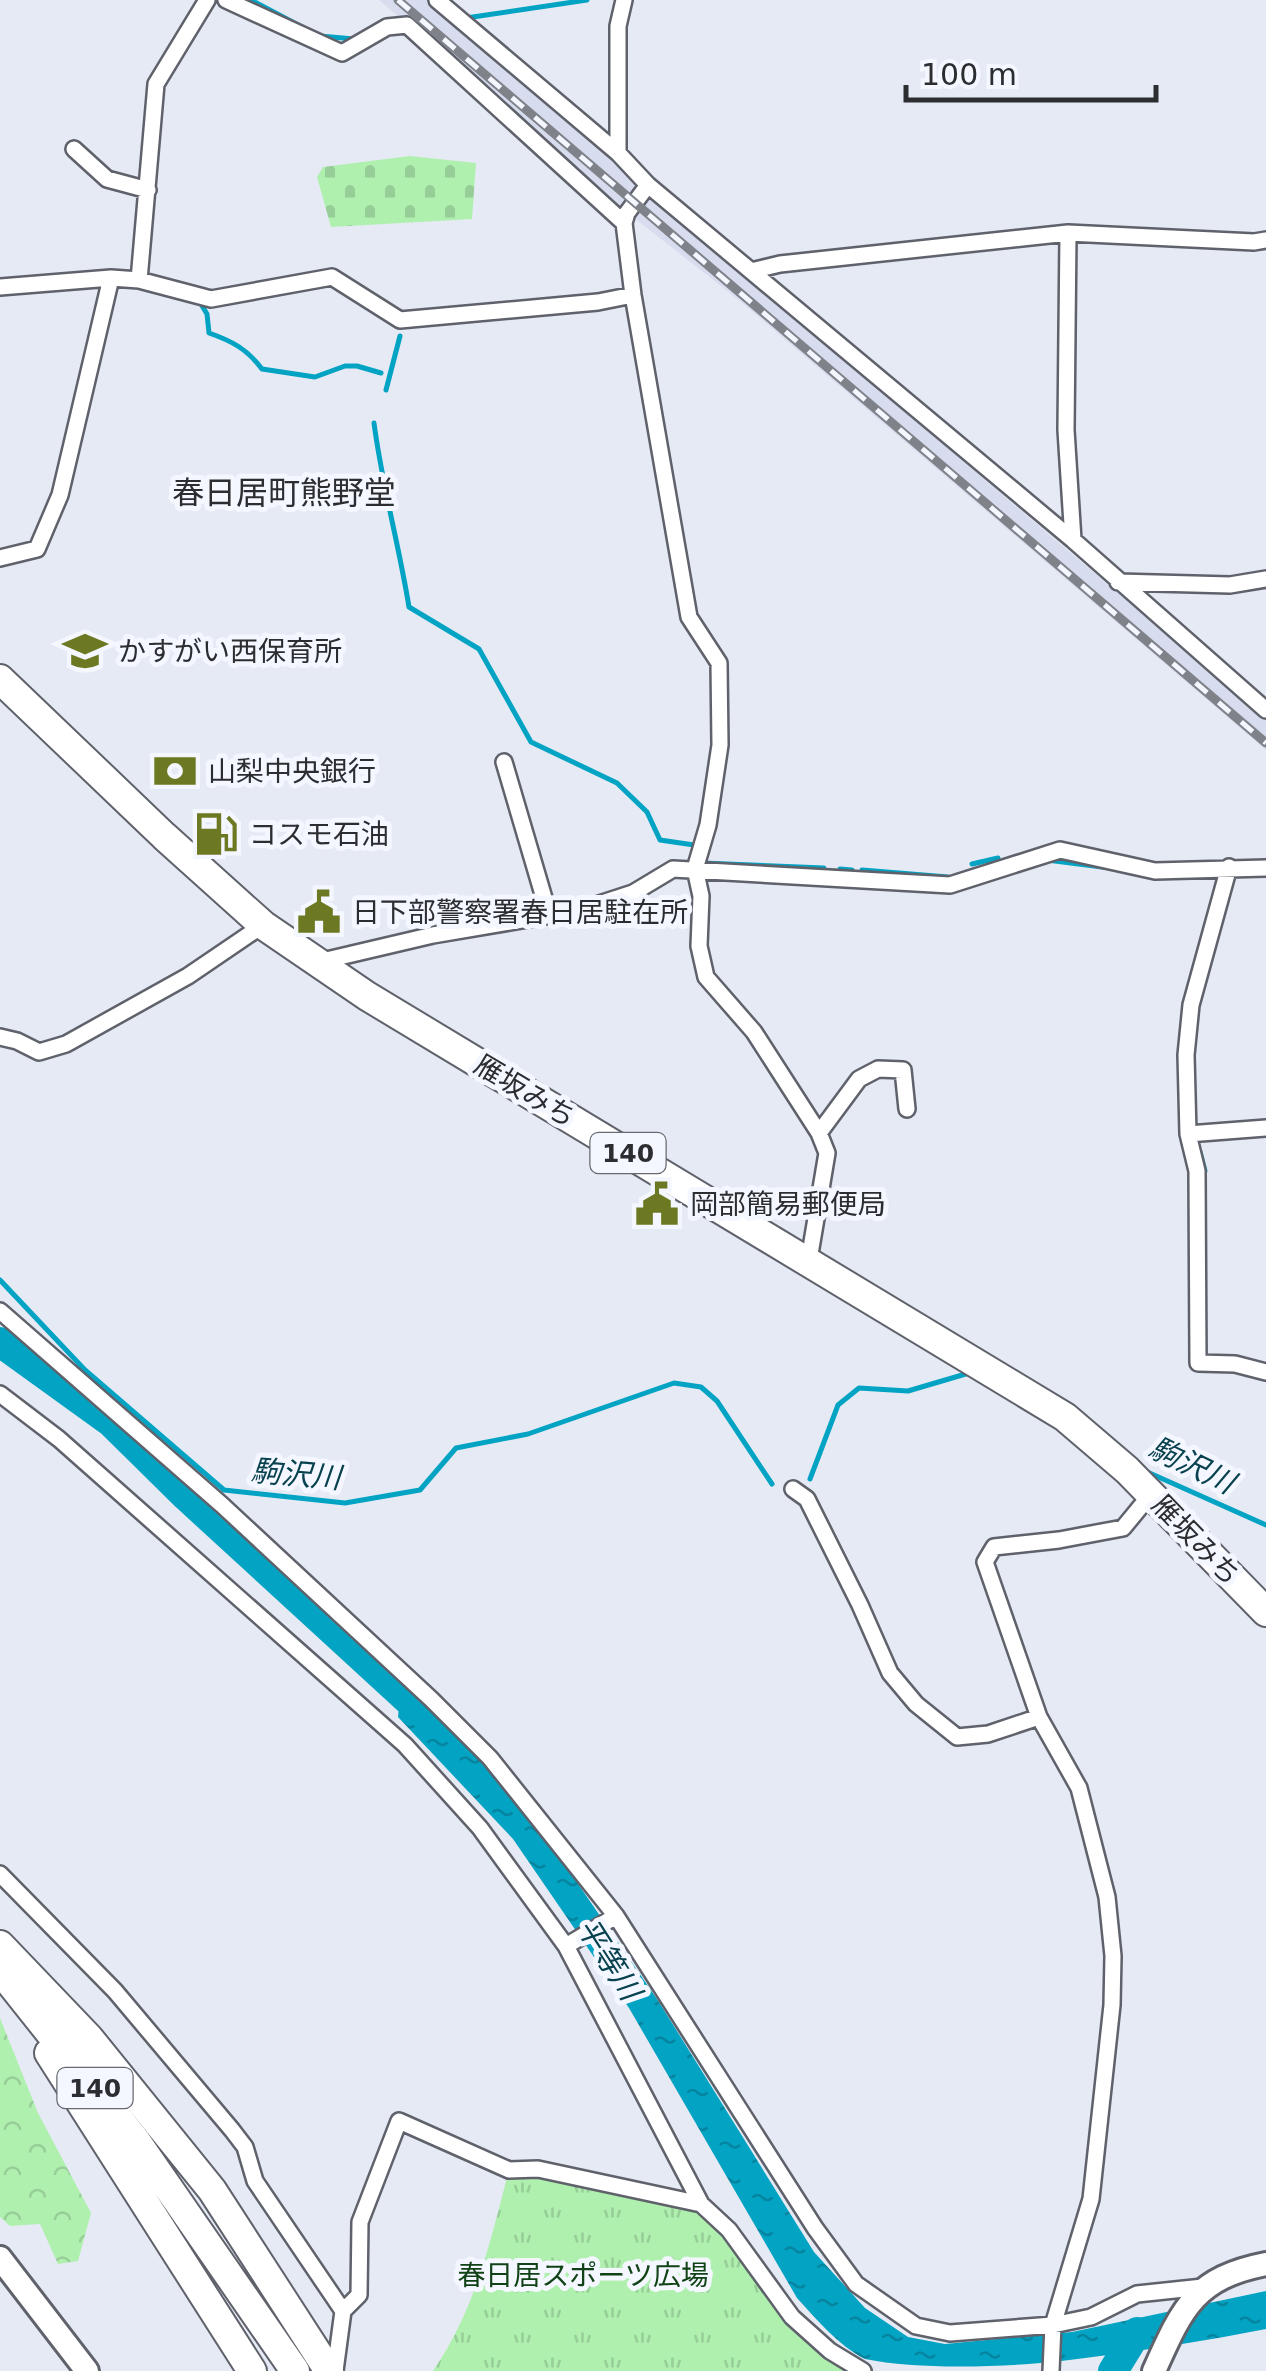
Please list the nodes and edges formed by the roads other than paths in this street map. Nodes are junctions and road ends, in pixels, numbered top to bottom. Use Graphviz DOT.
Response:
graph roads {
  1 [pos="207,0"];
  2 [pos="226,0"];
  3 [pos="437,0"];
  4 [pos="624,0"];
  5 [pos="74,149"];
  6 [pos="618,152"];
  7 [pos="648,184"];
  8 [pos="148,190"];
  9 [pos="625,218"];
  10 [pos="1068,233"];
  11 [pos="1266,240"];
  12 [pos="751,271"];
  13 [pos="111,278"];
  14 [pos="139,280"];
  15 [pos="0,287"];
  16 [pos="632,295"];
  17 [pos="1073,540"];
  18 [pos="0,558"];
  19 [pos="1266,580"];
  20 [pos="1118,582"];
  21 [pos="0,679"];
  22 [pos="1266,710"];
  23 [pos="504,762"];
  24 [pos="1229,867"];
  25 [pos="1266,868"];
  26 [pos="695,870"];
  27 [pos="549,915"];
  28 [pos="264,925"];
  29 [pos="316,962"];
  30 [pos="0,1036"];
  31 [pos="907,1109"];
  32 [pos="1266,1128"];
  33 [pos="819,1133"];
  34 [pos="1188,1134"];
  35 [pos="809,1260"];
  36 [pos="2,1318"];
  37 [pos="1266,1372"];
  38 [pos="0,1394"];
  39 [pos="793,1489"];
  40 [pos="1151,1494"];
  41 [pos="1266,1612"];
  42 [pos="1039,1717"];
  43 [pos="0,1874"];
  44 [pos="616,1916"];
  45 [pos="0,1945"];
  46 [pos="566,1946"];
  47 [pos="0,1973"];
  48 [pos="701,2204"];
  49 [pos="0,2258"];
  50 [pos="1266,2264"];
  51 [pos="1203,2287"];
  52 [pos="343,2310"];
  53 [pos="1053,2325"];
  54 [pos="87,2371"];
  55 [pos="252,2371"];
  56 [pos="295,2371"];
  57 [pos="332,2371"];
  58 [pos="863,2371"];
  59 [pos="1051,2371"];
  60 [pos="1154,2371"];
  1 -- 8 [label="street"];
  2 -- 9 [label="street"];
  3 -- 6 [label="street"];
  4 -- 6 [label="street"];
  5 -- 8 [label="street"];
  6 -- 7 [label="street"];
  7 -- 9 [label="street"];
  7 -- 12 [label="street"];
  8 -- 14 [label="street"];
  9 -- 16 [label="street"];
  10 -- 11 [label="street"];
  10 -- 12 [label="street"];
  10 -- 17 [label="street"];
  12 -- 17 [label="street"];
  13 -- 14 [label="street"];
  13 -- 15 [label="street"];
  13 -- 18 [label="street"];
  14 -- 16 [label="street"];
  16 -- 26 [label="street"];
  17 -- 20 [label="street"];
  19 -- 20 [label="street"];
  20 -- 22 [label="street"];
  21 -- 28 [label="highway, 雁坂みち / 140"];
  23 -- 27 [label="street"];
  24 -- 25 [label="street"];
  24 -- 26 [label="street"];
  24 -- 34 [label="street"];
  26 -- 27 [label="street"];
  26 -- 33 [label="street"];
  27 -- 29 [label="street"];
  28 -- 29 [label="highway, 雁坂みち / 140"];
  28 -- 30 [label="street"];
  29 -- 35 [label="highway, 雁坂みち / 140"];
  31 -- 33 [label="street"];
  32 -- 34 [label="street"];
  33 -- 35 [label="street"];
  34 -- 37 [label="street"];
  35 -- 40 [label="highway, 雁坂みち / 140"];
  36 -- 44 [label="street"];
  38 -- 46 [label="street"];
  39 -- 42 [label="street"];
  40 -- 41 [label="highway, 雁坂みち / 140"];
  40 -- 42 [label="street"];
  42 -- 53 [label="street"];
  43 -- 52 [label="street"];
  44 -- 46 [label="street"];
  44 -- 53 [label="street"];
  45 -- 57 [label="highway"];
  46 -- 48 [label="street"];
  47 -- 55 [label="highway"];
  47 -- 56 [label="highway, 140"];
  48 -- 52 [label="street"];
  48 -- 58 [label="street"];
  49 -- 54 [label="street"];
  50 -- 51 [label="street"];
  51 -- 53 [label="street"];
  51 -- 60 [label="street"];
  52 -- 57 [label="street"];
  53 -- 59 [label="street"];
}
